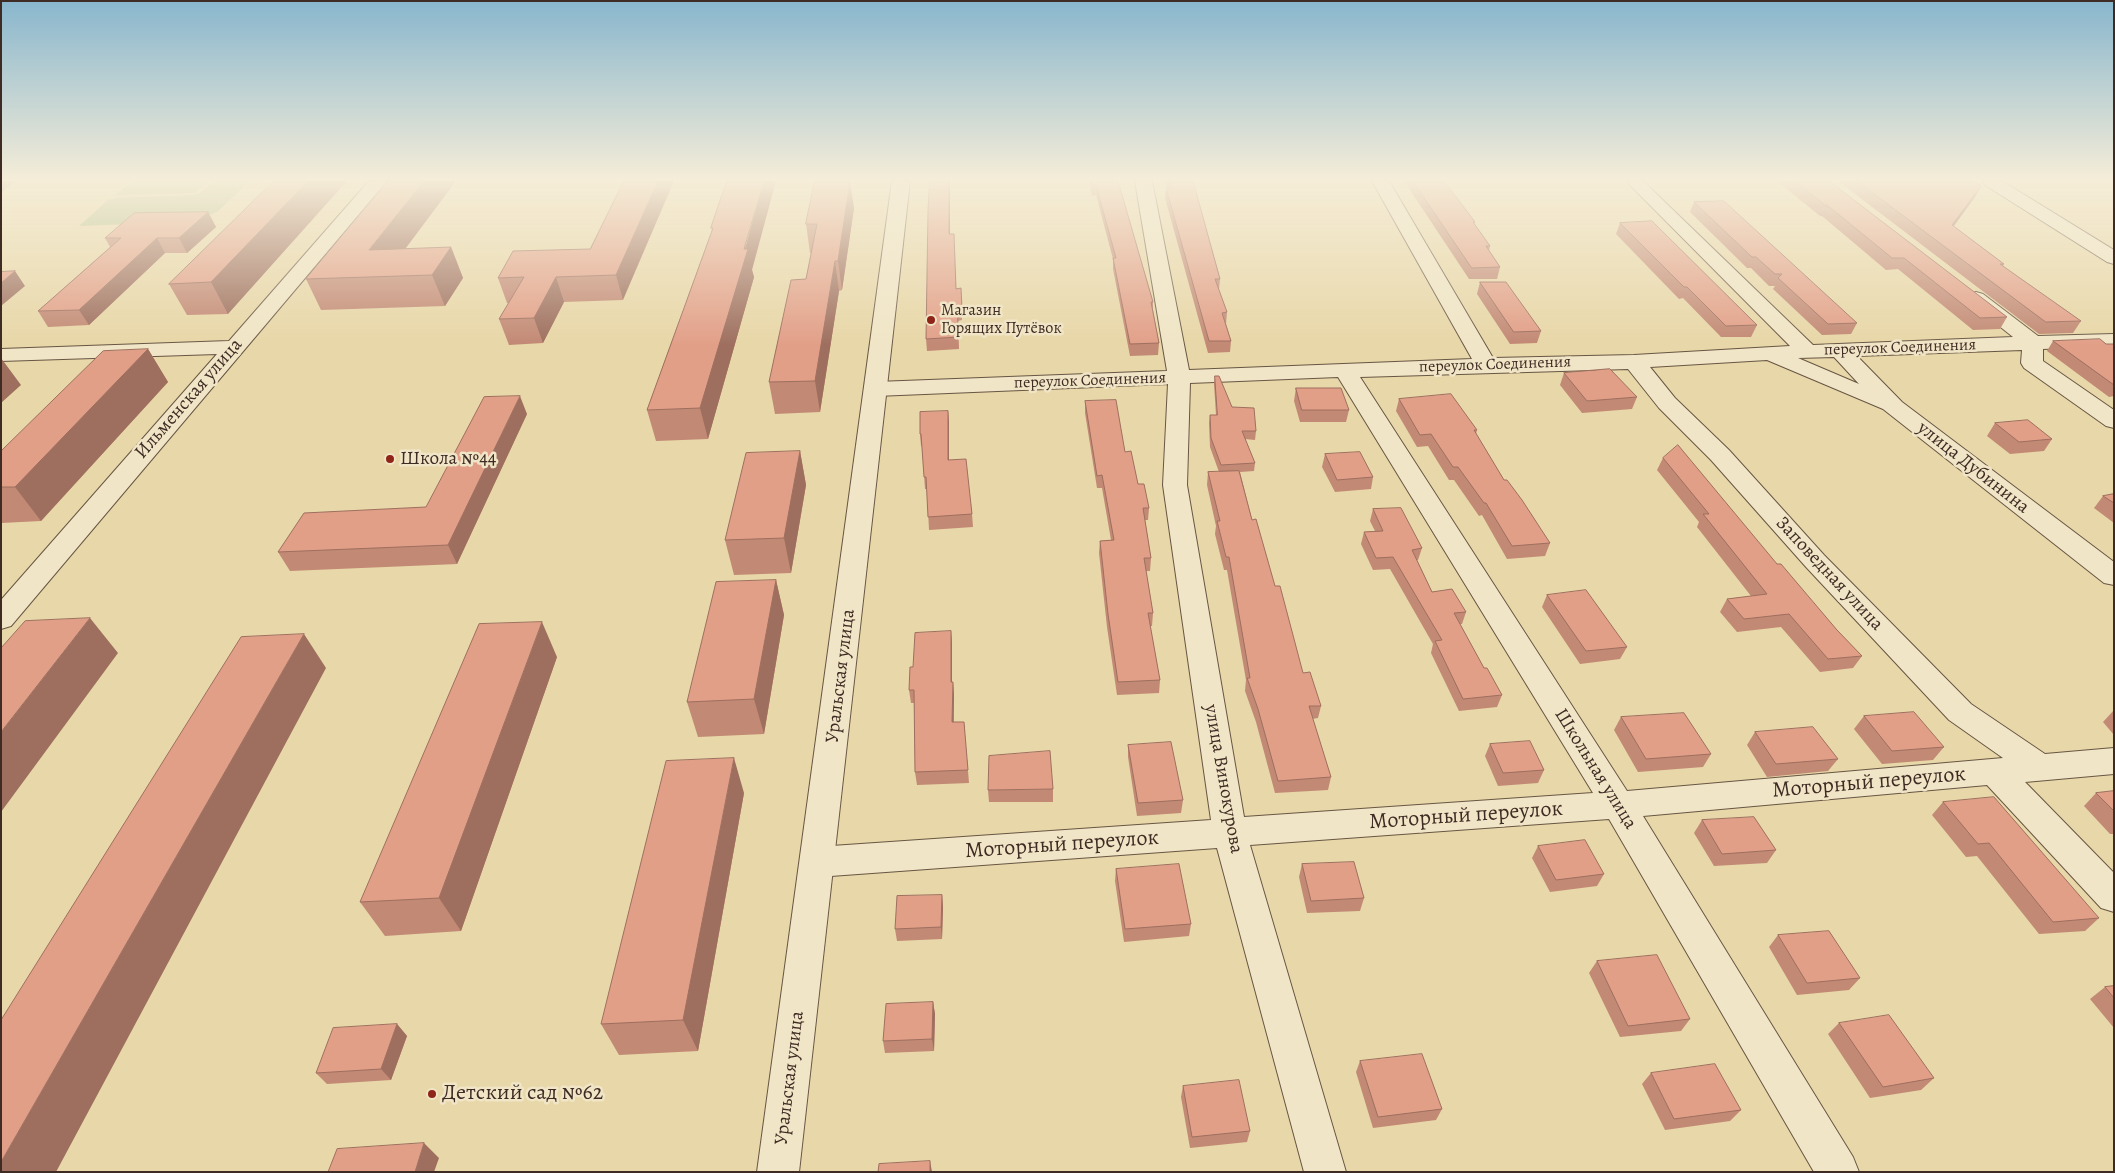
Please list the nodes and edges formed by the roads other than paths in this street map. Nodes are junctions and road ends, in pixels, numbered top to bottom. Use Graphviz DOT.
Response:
graph roads {
  1 [pos="330,236"];
  2 [pos="894,236"];
  3 [pos="1153,236"];
  4 [pos="1412,236"];
  5 [pos="1690,236"];
  6 [pos="2078,236"];
  7 [pos="2114,258"];
  8 [pos="1964,289"];
  9 [pos="2114,340"];
  10 [pos="2033,343"];
  11 [pos="233,348"];
  12 [pos="1840,351"];
  13 [pos="1808,352"];
  14 [pos="1768,353"];
  15 [pos="1,355"];
  16 [pos="1634,362"];
  17 [pos="1486,365"];
  18 [pos="1345,370"];
  19 [pos="1179,377"];
  20 [pos="876,390"];
  21 [pos="1894,407"];
  22 [pos="2114,421"];
  23 [pos="2114,576"];
  24 [pos="1,619"];
  25 [pos="2114,761"];
  26 [pos="2041,768"];
  27 [pos="1995,772"];
  28 [pos="1618,805"];
  29 [pos="1230,832"];
  30 [pos="817,862"];
  31 [pos="2114,897"];
  32 [pos="778,1172"];
  33 [pos="1325,1172"];
  34 [pos="1838,1172"];
  1 -- 11 [label="street, Ильменская улица"];
  2 -- 20 [label="street, Уральская улица"];
  3 -- 19 [label="street, улица Винокурова"];
  4 -- 17 [label="street"];
  5 -- 13 [label="street"];
  6 -- 7 [label="street"];
  8 -- 10 [label="street"];
  9 -- 10 [label="street, переулок Соединения"];
  10 -- 12 [label="street, переулок Соединения"];
  10 -- 22 [label="street"];
  11 -- 15 [label="street"];
  11 -- 24 [label="street, Ильменская улица"];
  12 -- 13 [label="street, переулок Соединения"];
  12 -- 21 [label="street, улица Дубинина"];
  13 -- 14 [label="street, переулок Соединения"];
  14 -- 16 [label="street, переулок Соединения"];
  14 -- 21 [label="street"];
  16 -- 17 [label="street, переулок Соединения"];
  16 -- 26 [label="street, Заповедная улица"];
  17 -- 18 [label="street, переулок Соединения"];
  18 -- 19 [label="street, переулок Соединения"];
  18 -- 28 [label="street, Школьная улица"];
  19 -- 20 [label="street, переулок Соединения"];
  19 -- 29 [label="street, улица Винокурова"];
  20 -- 30 [label="street, Уральская улица"];
  21 -- 23 [label="street, улица Дубинина"];
  25 -- 26 [label="street, Моторный переулок"];
  26 -- 27 [label="street, Моторный переулок"];
  27 -- 28 [label="street, Моторный переулок"];
  27 -- 31 [label="street"];
  28 -- 29 [label="street, Моторный переулок"];
  28 -- 34 [label="street, Школьная улица"];
  29 -- 30 [label="street, Моторный переулок"];
  29 -- 33 [label="street, улица Винокурова"];
  30 -- 32 [label="street, Уральская улица"];
}
